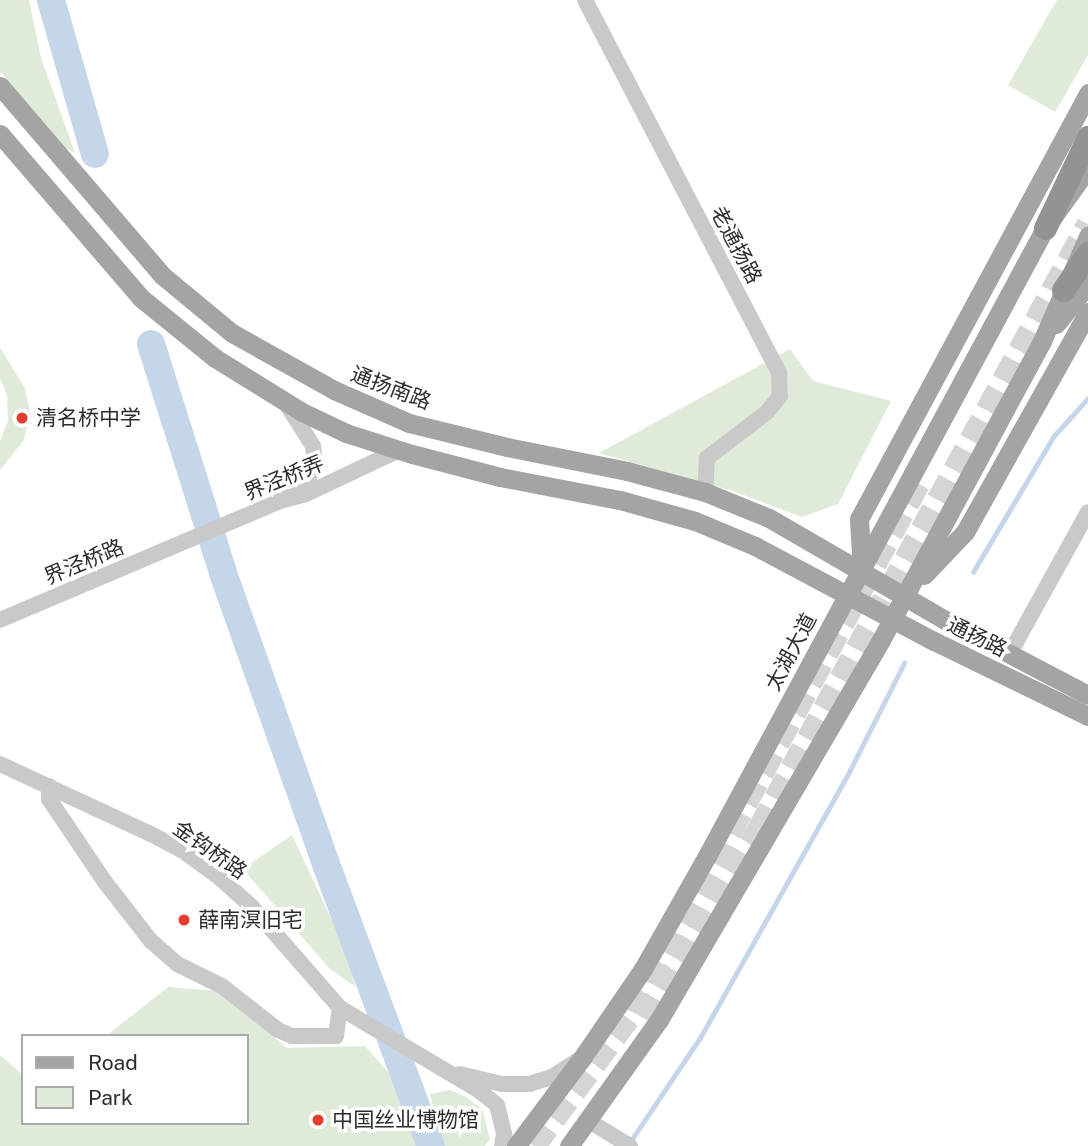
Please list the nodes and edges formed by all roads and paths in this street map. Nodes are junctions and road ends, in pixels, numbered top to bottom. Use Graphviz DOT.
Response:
graph roads {
  1 [pos="585,0"];
  2 [pos="0,86"];
  3 [pos="1088,93"];
  4 [pos="0,134"];
  5 [pos="1088,137"];
  6 [pos="1088,168"];
  7 [pos="1045,229"];
  8 [pos="1088,236"];
  9 [pos="1088,253"];
  10 [pos="1088,284"];
  11 [pos="1063,290"];
  12 [pos="1088,312"];
  13 [pos="1042,341"];
  14 [pos="283,401"];
  15 [pos="399,450"];
  16 [pos="705,492"];
  17 [pos="280,501"];
  18 [pos="1088,512"];
  19 [pos="185,543"];
  20 [pos="862,571"];
  21 [pos="848,596"];
  22 [pos="904,596"];
  23 [pos="892,619"];
  24 [pos="0,620"];
  25 [pos="1009,655"];
  26 [pos="1088,695"];
  27 [pos="1088,716"];
  28 [pos="0,764"];
  29 [pos="49,786"];
  30 [pos="340,1008"];
  31 [pos="582,1058"];
  32 [pos="437,1068"];
  33 [pos="589,1121"];
  34 [pos="623,1142"];
  35 [pos="502,1146"];
  36 [pos="516,1146"];
  37 [pos="569,1146"];
  1 -- 16 [label="street, 老通扬路"];
  2 -- 16 [label="main road, 通扬南路"];
  3 -- 20 [label="main road"];
  4 -- 14 [label="main road"];
  5 -- 7 [label="highway"];
  6 -- 7 [label="main road, 太湖大道"];
  7 -- 20 [label="main road, 太湖大道"];
  8 -- 11 [label="main road"];
  9 -- 11 [label="highway"];
  10 -- 13 [label="main road"];
  11 -- 13 [label="main road"];
  12 -- 22 [label="main road"];
  13 -- 22 [label="main road"];
  14 -- 15 [label="main road"];
  14 -- 17 [label="street"];
  15 -- 17 [label="street, 界泾桥弄"];
  15 -- 21 [label="main road"];
  16 -- 20 [label="main road, 通扬南路"];
  17 -- 19 [label="street, 界泾桥弄"];
  18 -- 25 [label="street"];
  19 -- 24 [label="street, 界泾桥路"];
  20 -- 21 [label="main road, 太湖大道"];
  20 -- 22 [label="main road, 通扬路"];
  21 -- 23 [label="main road, 通扬路"];
  21 -- 31 [label="main road, 太湖大道"];
  22 -- 23 [label="main road"];
  22 -- 25 [label="main road, 通扬路"];
  23 -- 27 [label="main road, 通扬路"];
  23 -- 33 [label="main road"];
  25 -- 26 [label="main road, 通扬路"];
  28 -- 29 [label="street, 金钩桥路"];
  29 -- 30 [label="street, 金钩桥路"];
  29 -- 30 [label="street"];
  30 -- 32 [label="street, 金钩桥路"];
  31 -- 32 [label="street"];
  31 -- 36 [label="main road, 太湖大道"];
  32 -- 35 [label="street"];
  33 -- 34 [label="street"];
  33 -- 37 [label="main road"];
}
